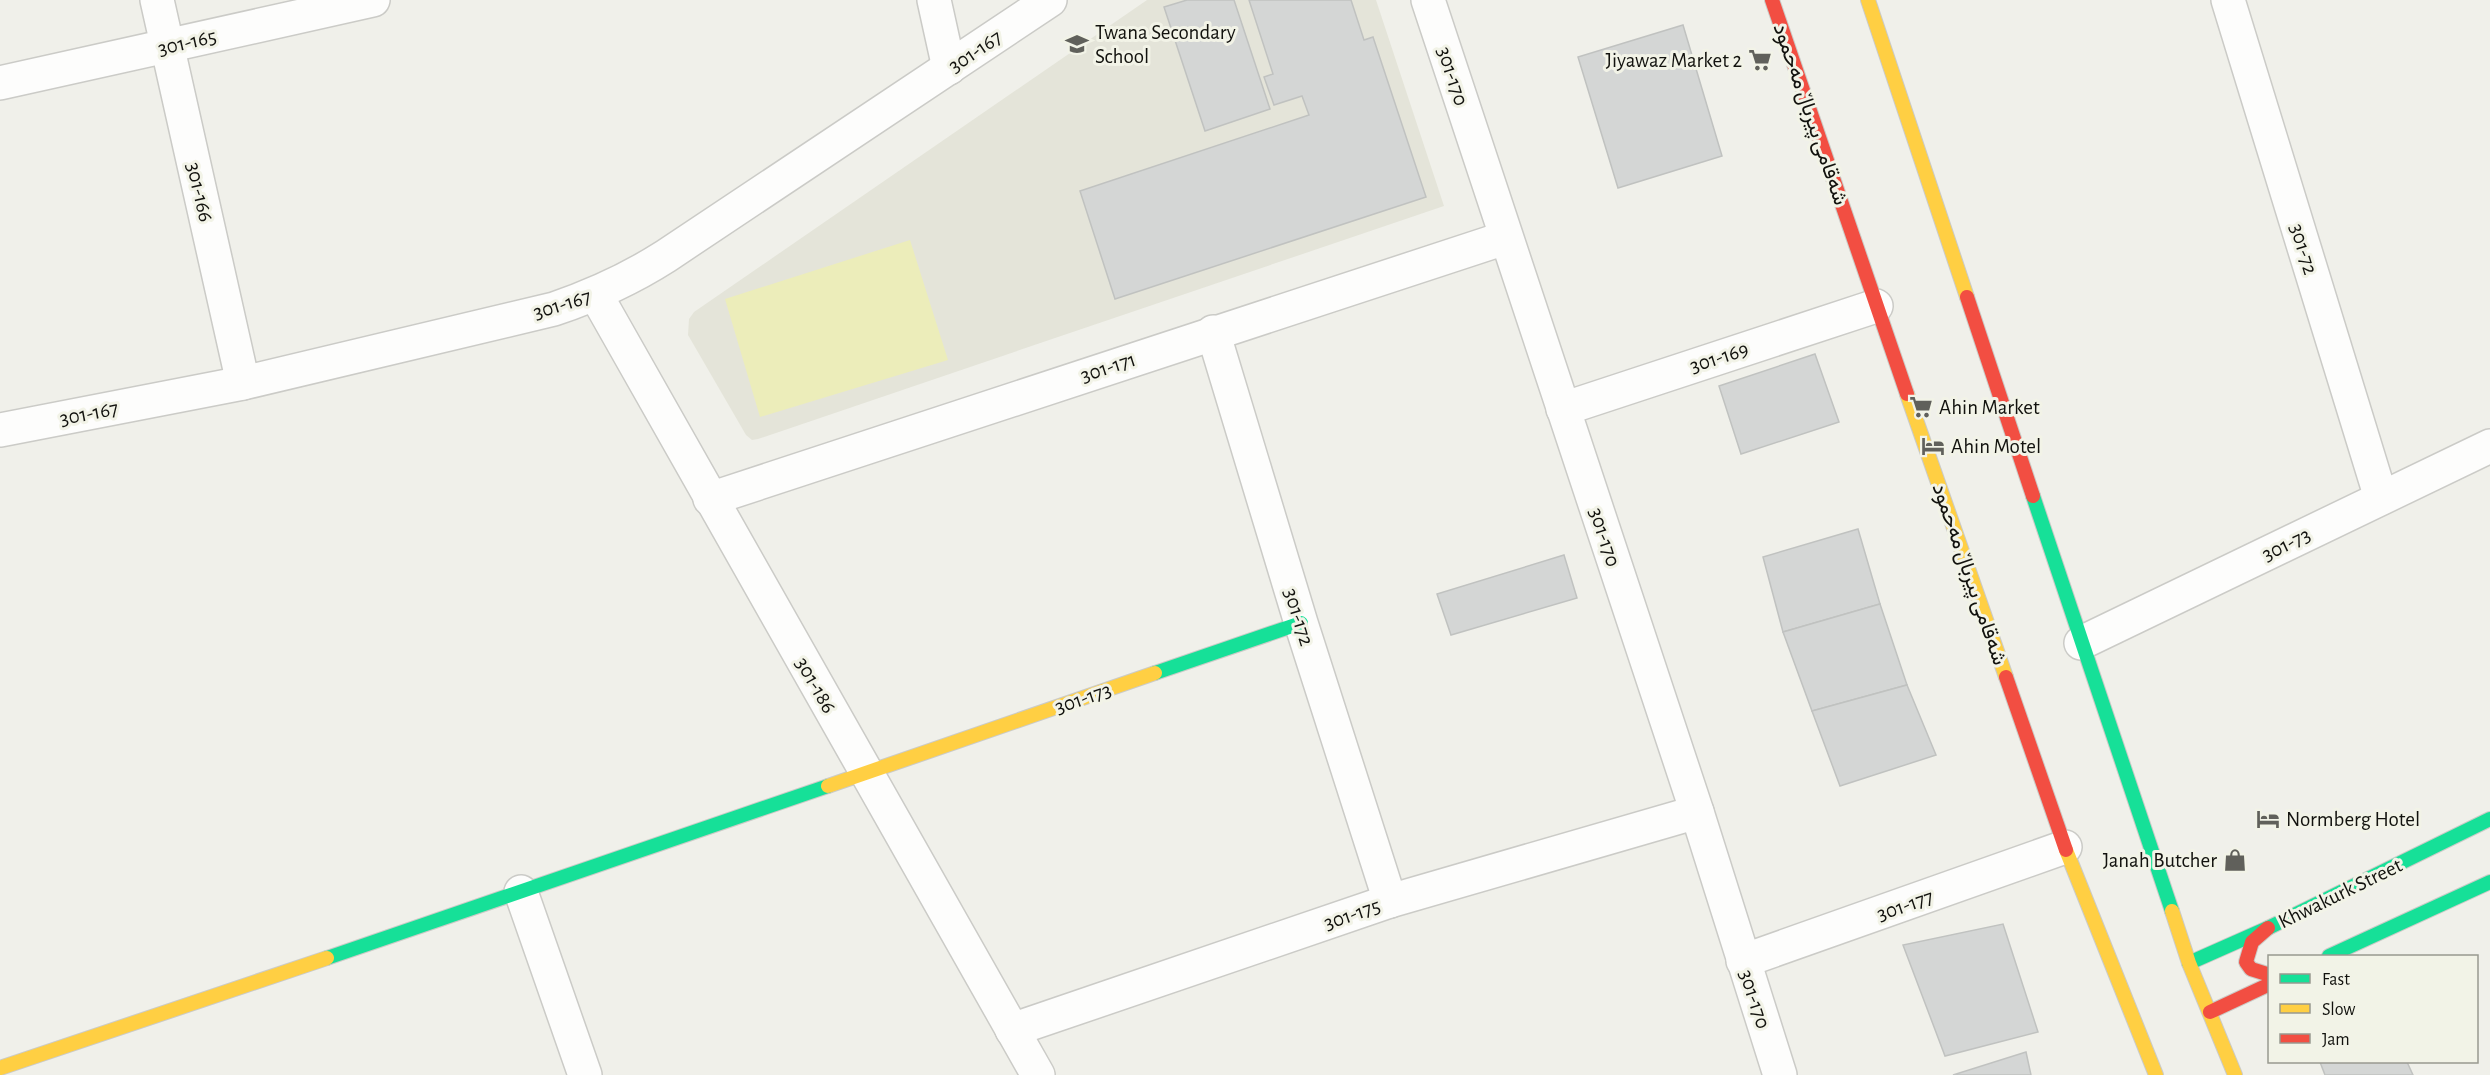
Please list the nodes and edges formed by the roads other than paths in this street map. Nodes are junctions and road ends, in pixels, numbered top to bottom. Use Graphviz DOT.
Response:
graph roads {
  1 [pos="157,0"];
  2 [pos="373,0"];
  3 [pos="934,0"];
  4 [pos="1050,0"];
  5 [pos="1428,0"];
  6 [pos="1772,0"];
  7 [pos="1868,0"];
  8 [pos="2228,0"];
  9 [pos="167,46"];
  10 [pos="949,68"];
  11 [pos="0,84"];
  12 [pos="1505,238"];
  13 [pos="596,295"];
  14 [pos="1876,306"];
  15 [pos="1213,333"];
  16 [pos="243,383"];
  17 [pos="1563,409"];
  18 [pos="0,430"];
  19 [pos="2490,446"];
  20 [pos="2381,498"];
  21 [pos="710,499"];
  22 [pos="1300,623"];
  23 [pos="2081,643"];
  24 [pos="866,773"];
  25 [pos="1697,812"];
  26 [pos="2490,819"];
  27 [pos="2065,847"];
  28 [pos="2490,882"];
  29 [pos="521,892"];
  30 [pos="1390,901"];
  31 [pos="2268,928"];
  32 [pos="2333,955"];
  33 [pos="1743,961"];
  34 [pos="2189,963"];
  35 [pos="2268,974"];
  36 [pos="2268,985"];
  37 [pos="2210,1012"];
  38 [pos="1012,1030"];
  39 [pos="0,1068"];
  40 [pos="585,1075"];
  41 [pos="1038,1075"];
  42 [pos="1780,1075"];
  43 [pos="2156,1075"];
  44 [pos="2235,1075"];
  1 -- 9 [label="street, 301-166"];
  2 -- 9 [label="street, 301-165"];
  3 -- 10 [label="street"];
  4 -- 10 [label="street, 301-167"];
  5 -- 12 [label="street, 301-170"];
  6 -- 14 [label="main road, شەقامی پیرباڵ مەحمود"];
  7 -- 23 [label="main road"];
  8 -- 20 [label="street, 301-72"];
  9 -- 11 [label="street, 301-165"];
  9 -- 16 [label="street, 301-166"];
  10 -- 13 [label="street, 301-167"];
  12 -- 15 [label="street, 301-171"];
  12 -- 17 [label="street, 301-170"];
  13 -- 16 [label="street, 301-167"];
  13 -- 21 [label="street, 301-186"];
  14 -- 17 [label="street, 301-169"];
  14 -- 27 [label="main road, شەقامی پیرباڵ مەحمود"];
  15 -- 21 [label="street, 301-171"];
  15 -- 22 [label="street, 301-172"];
  16 -- 18 [label="street, 301-167"];
  17 -- 25 [label="street, 301-170"];
  19 -- 20 [label="street, 301-73"];
  20 -- 23 [label="street, 301-73"];
  21 -- 24 [label="street, 301-186"];
  22 -- 24 [label="main road, 301-173"];
  22 -- 30 [label="street, 301-172"];
  23 -- 34 [label="main road"];
  24 -- 29 [label="main road, 301-173"];
  24 -- 38 [label="street, 301-186"];
  25 -- 30 [label="street, 301-175"];
  25 -- 33 [label="street, 301-170"];
  26 -- 31 [label="main road, Khwakurk Street"];
  27 -- 33 [label="street, 301-177"];
  27 -- 43 [label="main road, شەقامی پیرباڵ مەحمود"];
  28 -- 32 [label="main road"];
  29 -- 39 [label="main road, 301-173"];
  29 -- 40 [label="street"];
  30 -- 38 [label="street, 301-175"];
  31 -- 34 [label="main road, Khwakurk Street"];
  31 -- 35 [label="main road"];
  33 -- 42 [label="street, 301-170"];
  34 -- 37 [label="main road"];
  36 -- 37 [label="main road"];
  37 -- 44 [label="main road"];
  38 -- 41 [label="street, 301-186"];
}
